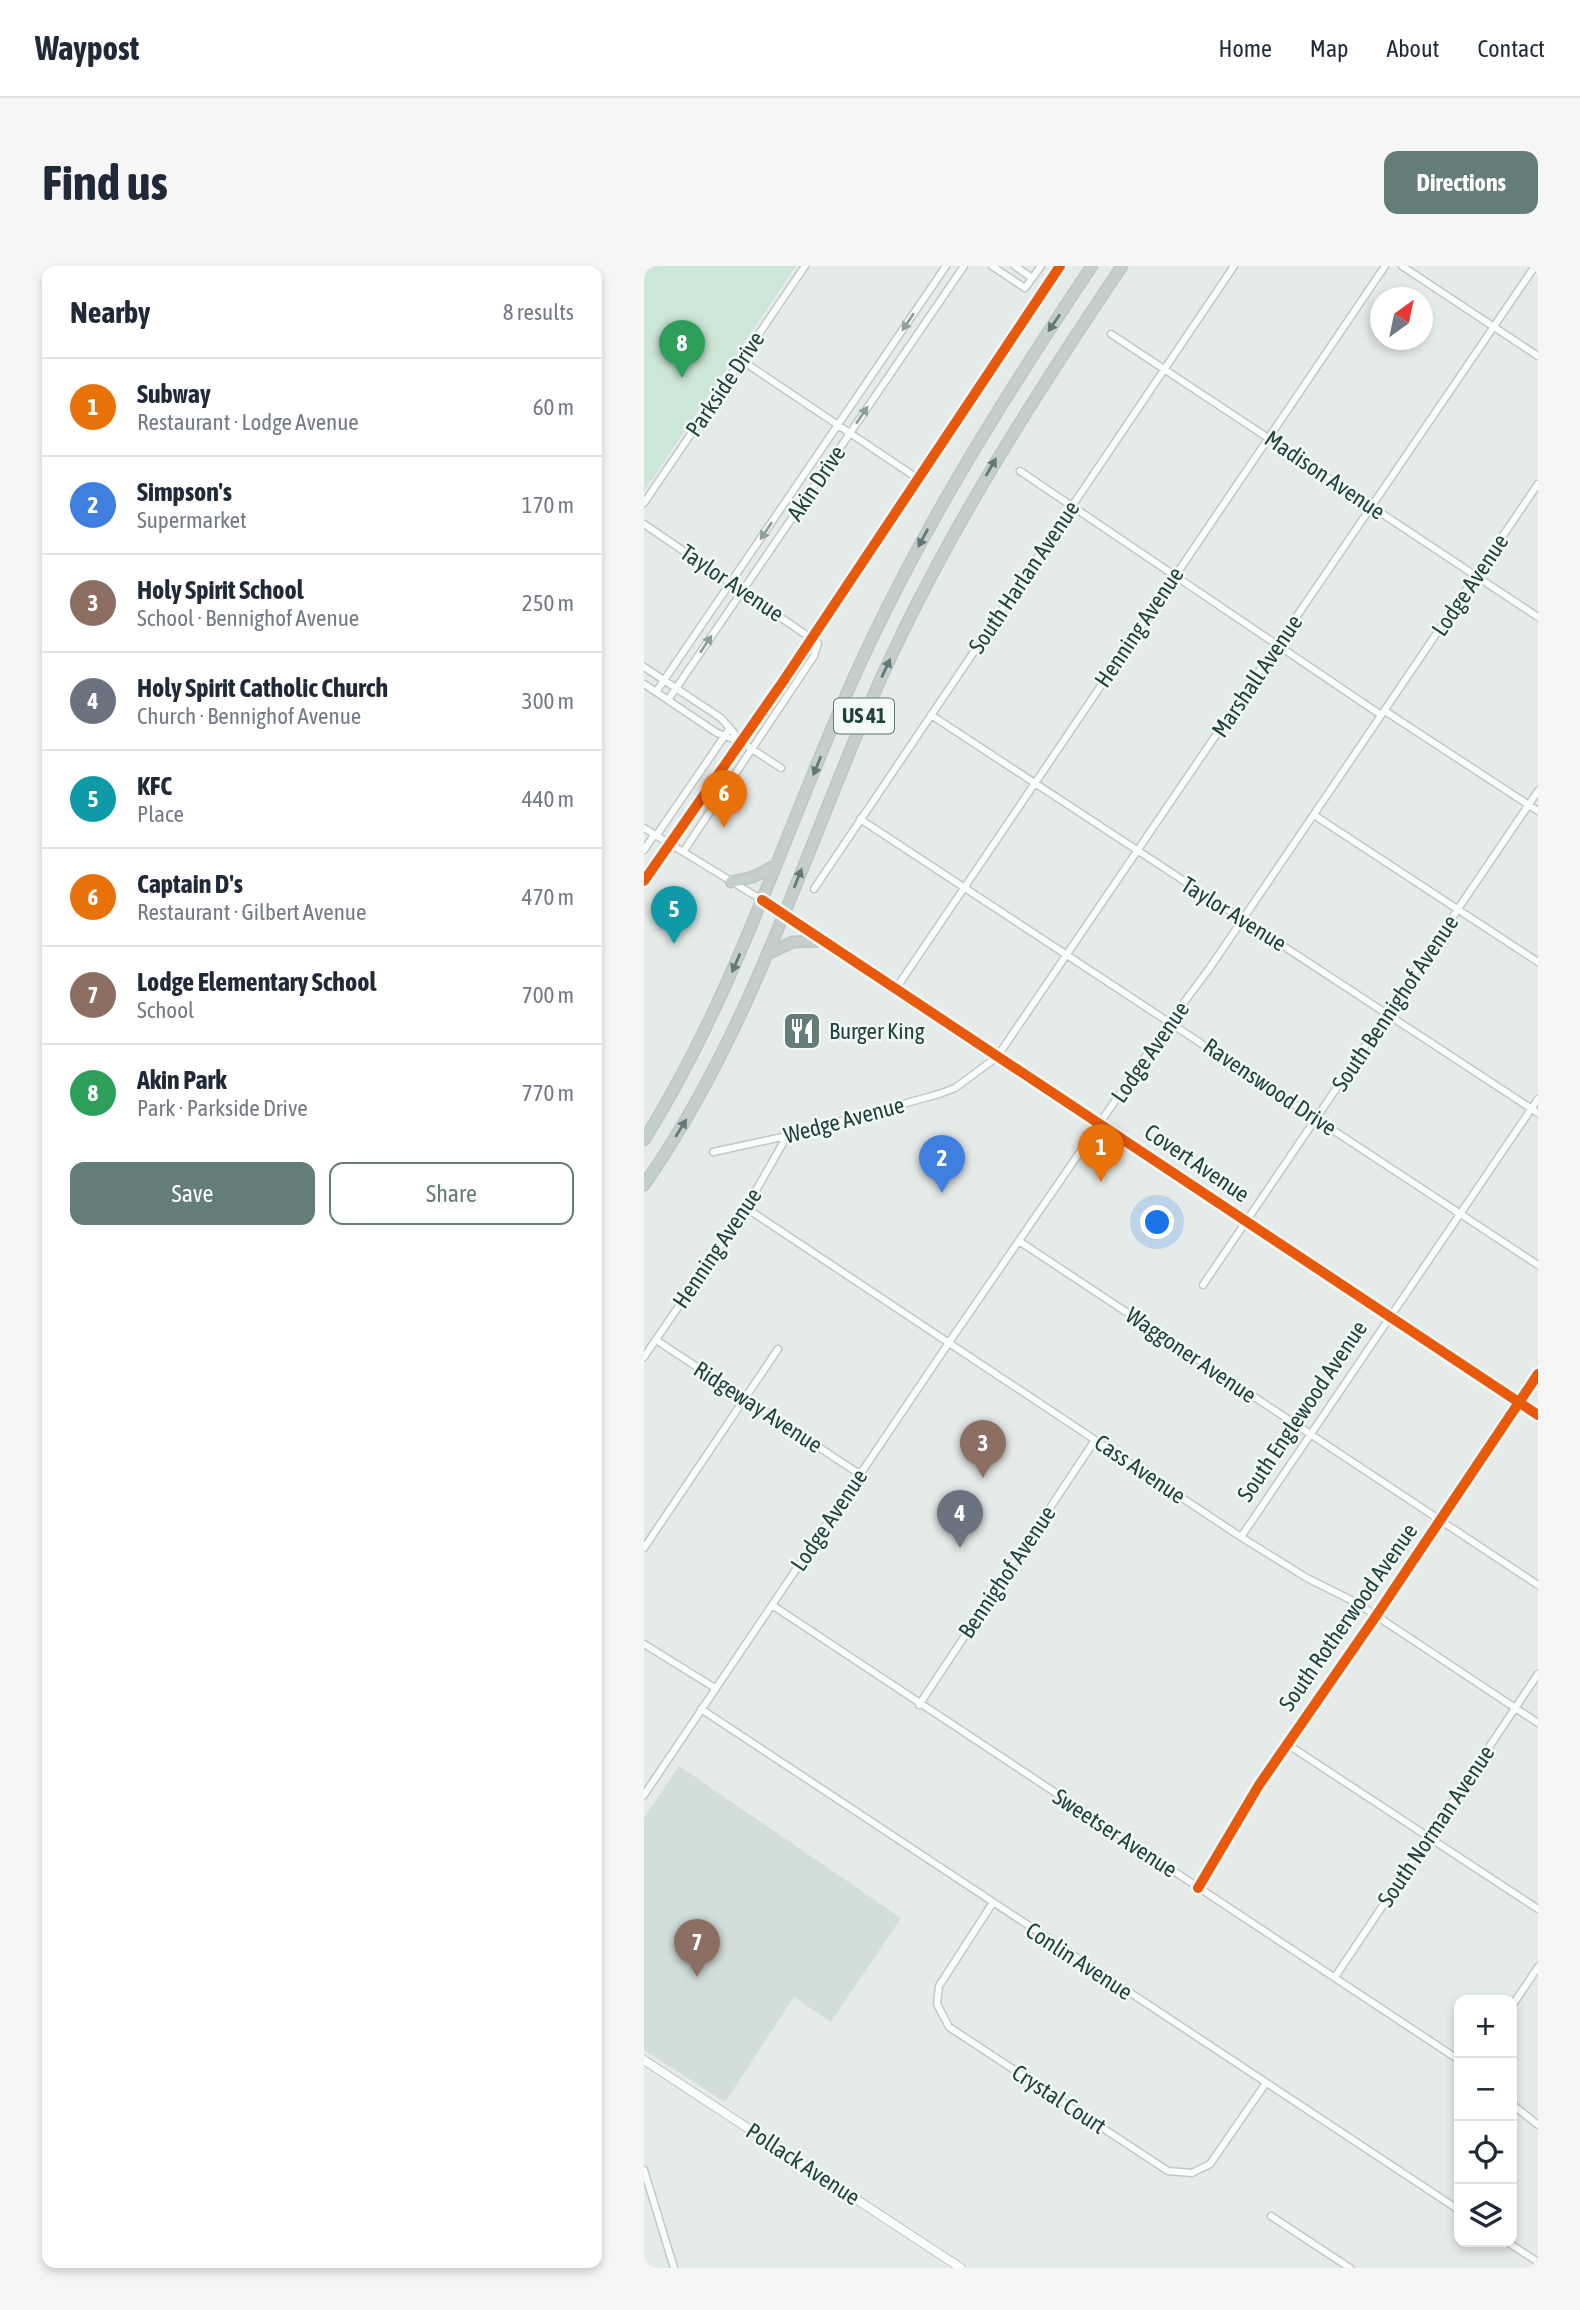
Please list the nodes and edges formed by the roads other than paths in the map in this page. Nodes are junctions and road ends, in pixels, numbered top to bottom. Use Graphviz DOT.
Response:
graph roads {
  1 [pos="805,266"];
  2 [pos="946,266"];
  3 [pos="964,266"];
  4 [pos="992,266"];
  5 [pos="1015,266"];
  6 [pos="1041,266"];
  7 [pos="1092,266"];
  8 [pos="1122,266"];
  9 [pos="1234,266"];
  10 [pos="1385,266"];
  11 [pos="1402,266"];
  12 [pos="1535,266"];
  13 [pos="1032,278"];
  14 [pos="1494,327"];
  15 [pos="1111,334"];
  16 [pos="1538,356"];
  17 [pos="741,360"];
  18 [pos="1164,369"];
  19 [pos="838,425"];
  20 [pos="850,433"];
  21 [pos="1268,438"];
  22 [pos="1020,471"];
  23 [pos="911,474"];
  24 [pos="1538,484"];
  25 [pos="644,503"];
  26 [pos="1373,507"];
  27 [pos="1071,508"];
  28 [pos="644,524"];
  29 [pos="1174,576"];
  30 [pos="1476,576"];
  31 [pos="731,582"];
  32 [pos="743,590"];
  33 [pos="1538,617"];
  34 [pos="1278,646"];
  35 [pos="644,667"];
  36 [pos="664,681"];
  37 [pos="644,684"];
  38 [pos="676,688"];
  39 [pos="656,692"];
  40 [pos="668,700"];
  41 [pos="1383,713"];
  42 [pos="931,715"];
  43 [pos="730,728"];
  44 [pos="725,737"];
  45 [pos="741,742"];
  46 [pos="753,750"];
  47 [pos="781,768"];
  48 [pos="1033,783"];
  49 [pos="1538,791"];
  50 [pos="1529,805"];
  51 [pos="1538,811"];
  52 [pos="1314,815"];
  53 [pos="860,819"];
  54 [pos="644,828"];
  55 [pos="655,835"];
  56 [pos="644,850"];
  57 [pos="683,852"];
  58 [pos="1138,852"];
  59 [pos="776,865"];
  60 [pos="731,882"];
  61 [pos="964,887"];
  62 [pos="814,889"];
  63 [pos="762,900"];
  64 [pos="1458,910"];
  65 [pos="783,914"];
  66 [pos="1243,919"];
  67 [pos="822,941"];
  68 [pos="767,954"];
  69 [pos="1068,955"];
  70 [pos="1538,962"];
  71 [pos="895,990"];
  72 [pos="1388,1013"];
  73 [pos="1170,1021"];
  74 [pos="997,1057"];
  75 [pos="971,1078"];
  76 [pos="1538,1099"];
  77 [pos="1535,1110"];
  78 [pos="1317,1118"];
  79 [pos="1101,1122"];
  80 [pos="787,1136"];
  81 [pos="644,1140"];
  82 [pos="713,1152"];
  83 [pos="644,1185"];
  84 [pos="746,1208"];
  85 [pos="1461,1214"];
  86 [pos="1245,1221"];
  87 [pos="1019,1241"];
  88 [pos="1538,1265"];
  89 [pos="1203,1284"];
  90 [pos="1391,1317"];
  91 [pos="656,1340"];
  92 [pos="950,1341"];
  93 [pos="778,1349"];
  94 [pos="644,1357"];
  95 [pos="1538,1374"];
  96 [pos="745,1399"];
  97 [pos="1519,1402"];
  98 [pos="1538,1415"];
  99 [pos="1310,1435"];
  100 [pos="1095,1440"];
  101 [pos="861,1475"];
  102 [pos="1441,1520"];
  103 [pos="1241,1537"];
  104 [pos="644,1548"];
  105 [pos="1538,1585"];
  106 [pos="772,1605"];
  107 [pos="1376,1616"];
  108 [pos="644,1644"];
  109 [pos="1538,1674"];
  110 [pos="715,1688"];
  111 [pos="919,1705"];
  112 [pos="701,1709"];
  113 [pos="1516,1709"];
  114 [pos="1538,1724"];
  115 [pos="1287,1744"];
  116 [pos="644,1795"];
  117 [pos="1429,1836"];
  118 [pos="1198,1888"];
  119 [pos="992,1904"];
  120 [pos="1538,1909"];
  121 [pos="1538,1966"];
  122 [pos="1335,1977"];
  123 [pos="1517,1998"];
  124 [pos="1456,2058"];
  125 [pos="644,2060"];
  126 [pos="1266,2083"];
  127 [pos="1517,2108"];
  128 [pos="1538,2125"];
  129 [pos="644,2170"];
  130 [pos="1454,2207"];
  131 [pos="1271,2216"];
  132 [pos="1515,2247"];
  133 [pos="1538,2262"];
  134 [pos="674,2268"];
  135 [pos="961,2268"];
  136 [pos="1350,2268"];
  1 -- 17 [label="street, Parkside Drive"];
  2 -- 19 [label="street, Akin Drive, one-way"];
  20 -- 3 [label="street, Akin Drive, one-way"];
  4 -- 13 [label="street"];
  5 -- 13 [label="street"];
  6 -- 13 [label="street"];
  7 -- 59 [label="highway, US 41, one-way"];
  65 -- 8 [label="highway, US 41, one-way"];
  9 -- 18 [label="street, South Harlan Avenue"];
  10 -- 21 [label="street, Henning Avenue"];
  11 -- 14 [label="street"];
  12 -- 14 [label="street, Marshall Avenue"];
  14 -- 16 [label="street"];
  14 -- 26 [label="street, Marshall Avenue"];
  15 -- 18 [label="street, Madison Avenue"];
  17 -- 19 [label="street"];
  17 -- 25 [label="street, Parkside Drive"];
  18 -- 21 [label="street, Madison Avenue"];
  18 -- 27 [label="street, South Harlan Avenue"];
  19 -- 20 [label="street"];
  19 -- 31 [label="street, Akin Drive, one-way"];
  20 -- 23 [label="street"];
  20 -- 32 [label="street, Akin Drive"];
  21 -- 26 [label="street, Madison Avenue"];
  21 -- 29 [label="street, Henning Avenue"];
  22 -- 27 [label="street"];
  24 -- 30 [label="street, Lodge Avenue"];
  26 -- 30 [label="street, Madison Avenue"];
  26 -- 34 [label="street, Marshall Avenue"];
  27 -- 29 [label="street"];
  27 -- 42 [label="street, South Harlan Avenue"];
  28 -- 31 [label="street, Taylor Avenue"];
  29 -- 34 [label="street"];
  29 -- 48 [label="street, Henning Avenue"];
  30 -- 33 [label="street, Madison Avenue"];
  30 -- 41 [label="street, Lodge Avenue"];
  31 -- 32 [label="street, Taylor Avenue"];
  31 -- 36 [label="street, Akin Drive"];
  38 -- 32 [label="street, Akin Drive, one-way"];
  32 -- 46 [label="street, Taylor Avenue"];
  34 -- 41 [label="street"];
  34 -- 58 [label="street, Marshall Avenue"];
  35 -- 36 [label="street"];
  36 -- 38 [label="street"];
  36 -- 39 [label="street, Akin Drive"];
  37 -- 39 [label="street"];
  38 -- 40 [label="street, Akin Drive"];
  38 -- 43 [label="street"];
  39 -- 40 [label="street"];
  40 -- 44 [label="street"];
  41 -- 50 [label="street"];
  41 -- 52 [label="street, Lodge Avenue"];
  42 -- 48 [label="street, Taylor Avenue"];
  42 -- 53 [label="street, South Harlan Avenue"];
  43 -- 44 [label="street"];
  43 -- 45 [label="street"];
  44 -- 45 [label="street"];
  44 -- 55 [label="street"];
  45 -- 46 [label="street"];
  46 -- 47 [label="street"];
  46 -- 57 [label="street"];
  48 -- 58 [label="street, Taylor Avenue"];
  48 -- 61 [label="street, Henning Avenue"];
  49 -- 50 [label="street, South Bennighof Avenue"];
  50 -- 51 [label="street"];
  50 -- 64 [label="street, South Bennighof Avenue"];
  52 -- 64 [label="street"];
  52 -- 66 [label="street, Lodge Avenue"];
  53 -- 61 [label="street, Ravenswood Drive"];
  53 -- 62 [label="street, South Harlan Avenue"];
  54 -- 55 [label="street, Covert Avenue"];
  55 -- 56 [label="street"];
  55 -- 57 [label="street, Covert Avenue"];
  57 -- 60 [label="street, Covert Avenue"];
  58 -- 66 [label="street, Taylor Avenue"];
  58 -- 69 [label="street, Marshall Avenue"];
  59 -- 60 [label="highway"];
  59 -- 63 [label="highway, US 41"];
  60 -- 63 [label="street, Covert Avenue"];
  61 -- 69 [label="street, Ravenswood Drive"];
  61 -- 71 [label="street, Henning Avenue"];
  63 -- 65 [label="main road, Covert Avenue"];
  63 -- 81 [label="highway, US 41, one-way"];
  64 -- 70 [label="street"];
  64 -- 72 [label="street, South Bennighof Avenue"];
  65 -- 67 [label="main road, Covert Avenue"];
  65 -- 68 [label="highway, US 41"];
  66 -- 72 [label="street, Taylor Avenue"];
  66 -- 73 [label="street, Lodge Avenue"];
  67 -- 68 [label="highway"];
  67 -- 71 [label="main road, Covert Avenue"];
  83 -- 68 [label="highway, US 41, one-way"];
  69 -- 73 [label="street, Ravenswood Drive"];
  69 -- 74 [label="street, Marshall Avenue"];
  71 -- 74 [label="main road, Covert Avenue"];
  72 -- 77 [label="street, Taylor Avenue"];
  72 -- 78 [label="street, South Bennighof Avenue"];
  73 -- 78 [label="street, Ravenswood Drive"];
  73 -- 79 [label="street, Lodge Avenue"];
  74 -- 75 [label="street, Marshall Avenue"];
  74 -- 79 [label="main road, Covert Avenue"];
  75 -- 80 [label="street, Wedge Avenue"];
  76 -- 77 [label="street, South Englewood Avenue"];
  77 -- 85 [label="street, South Englewood Avenue"];
  78 -- 85 [label="street, Ravenswood Drive"];
  78 -- 86 [label="street, South Bennighof Avenue"];
  79 -- 86 [label="main road, Covert Avenue"];
  79 -- 87 [label="street, Lodge Avenue"];
  80 -- 82 [label="street, Wedge Avenue"];
  80 -- 84 [label="street, Henning Avenue"];
  84 -- 91 [label="street, Henning Avenue"];
  84 -- 92 [label="street, Cass Avenue"];
  85 -- 88 [label="street, Ravenswood Drive"];
  85 -- 90 [label="street, South Englewood Avenue"];
  86 -- 89 [label="street, South Bennighof Avenue"];
  86 -- 90 [label="main road, Covert Avenue"];
  87 -- 92 [label="street, Lodge Avenue"];
  87 -- 99 [label="street, Waggoner Avenue"];
  90 -- 97 [label="main road, Covert Avenue"];
  90 -- 99 [label="street, South Englewood Avenue"];
  91 -- 94 [label="street, Henning Avenue"];
  91 -- 96 [label="street, Ridgeway Avenue"];
  92 -- 100 [label="street, Cass Avenue"];
  92 -- 101 [label="street, Lodge Avenue"];
  93 -- 96 [label="street"];
  95 -- 97 [label="street, South Rotherwood Avenue"];
  96 -- 101 [label="street, Ridgeway Avenue"];
  96 -- 104 [label="street"];
  97 -- 98 [label="main road, Covert Avenue"];
  97 -- 102 [label="street, South Rotherwood Avenue"];
  99 -- 102 [label="street, Waggoner Avenue"];
  99 -- 103 [label="street, South Englewood Avenue"];
  100 -- 103 [label="street, Cass Avenue"];
  100 -- 111 [label="street, Bennighof Avenue"];
  101 -- 106 [label="street, Lodge Avenue"];
  102 -- 105 [label="street, Waggoner Avenue"];
  102 -- 107 [label="street, South Rotherwood Avenue"];
  103 -- 107 [label="street, Cass Avenue"];
  106 -- 110 [label="street, Lodge Avenue"];
  106 -- 111 [label="street, Sweetser Avenue"];
  107 -- 113 [label="street, Cass Avenue"];
  107 -- 115 [label="street, South Rotherwood Avenue"];
  108 -- 110 [label="street"];
  109 -- 113 [label="street, South Norman Avenue"];
  110 -- 112 [label="street, Lodge Avenue"];
  111 -- 118 [label="street, Sweetser Avenue"];
  112 -- 116 [label="street, Lodge Avenue"];
  112 -- 119 [label="street, Conlin Avenue"];
  113 -- 114 [label="street, Cass Avenue"];
  113 -- 117 [label="street, South Norman Avenue"];
  115 -- 117 [label="street"];
  115 -- 118 [label="street, South Rotherwood Avenue"];
  117 -- 120 [label="street"];
  117 -- 122 [label="street, South Norman Avenue"];
  118 -- 122 [label="street, Sweetser Avenue"];
  119 -- 126 [label="street, Conlin Avenue"];
  119 -- 126 [label="street, Crystal Court"];
  121 -- 123 [label="street"];
  122 -- 124 [label="street, Sweetser Avenue"];
  125 -- 135 [label="street, Pollack Avenue"];
  126 -- 130 [label="street, Conlin Avenue"];
  127 -- 128 [label="street"];
  129 -- 134 [label="street"];
  131 -- 136 [label="street"];
  132 -- 133 [label="street"];
}
